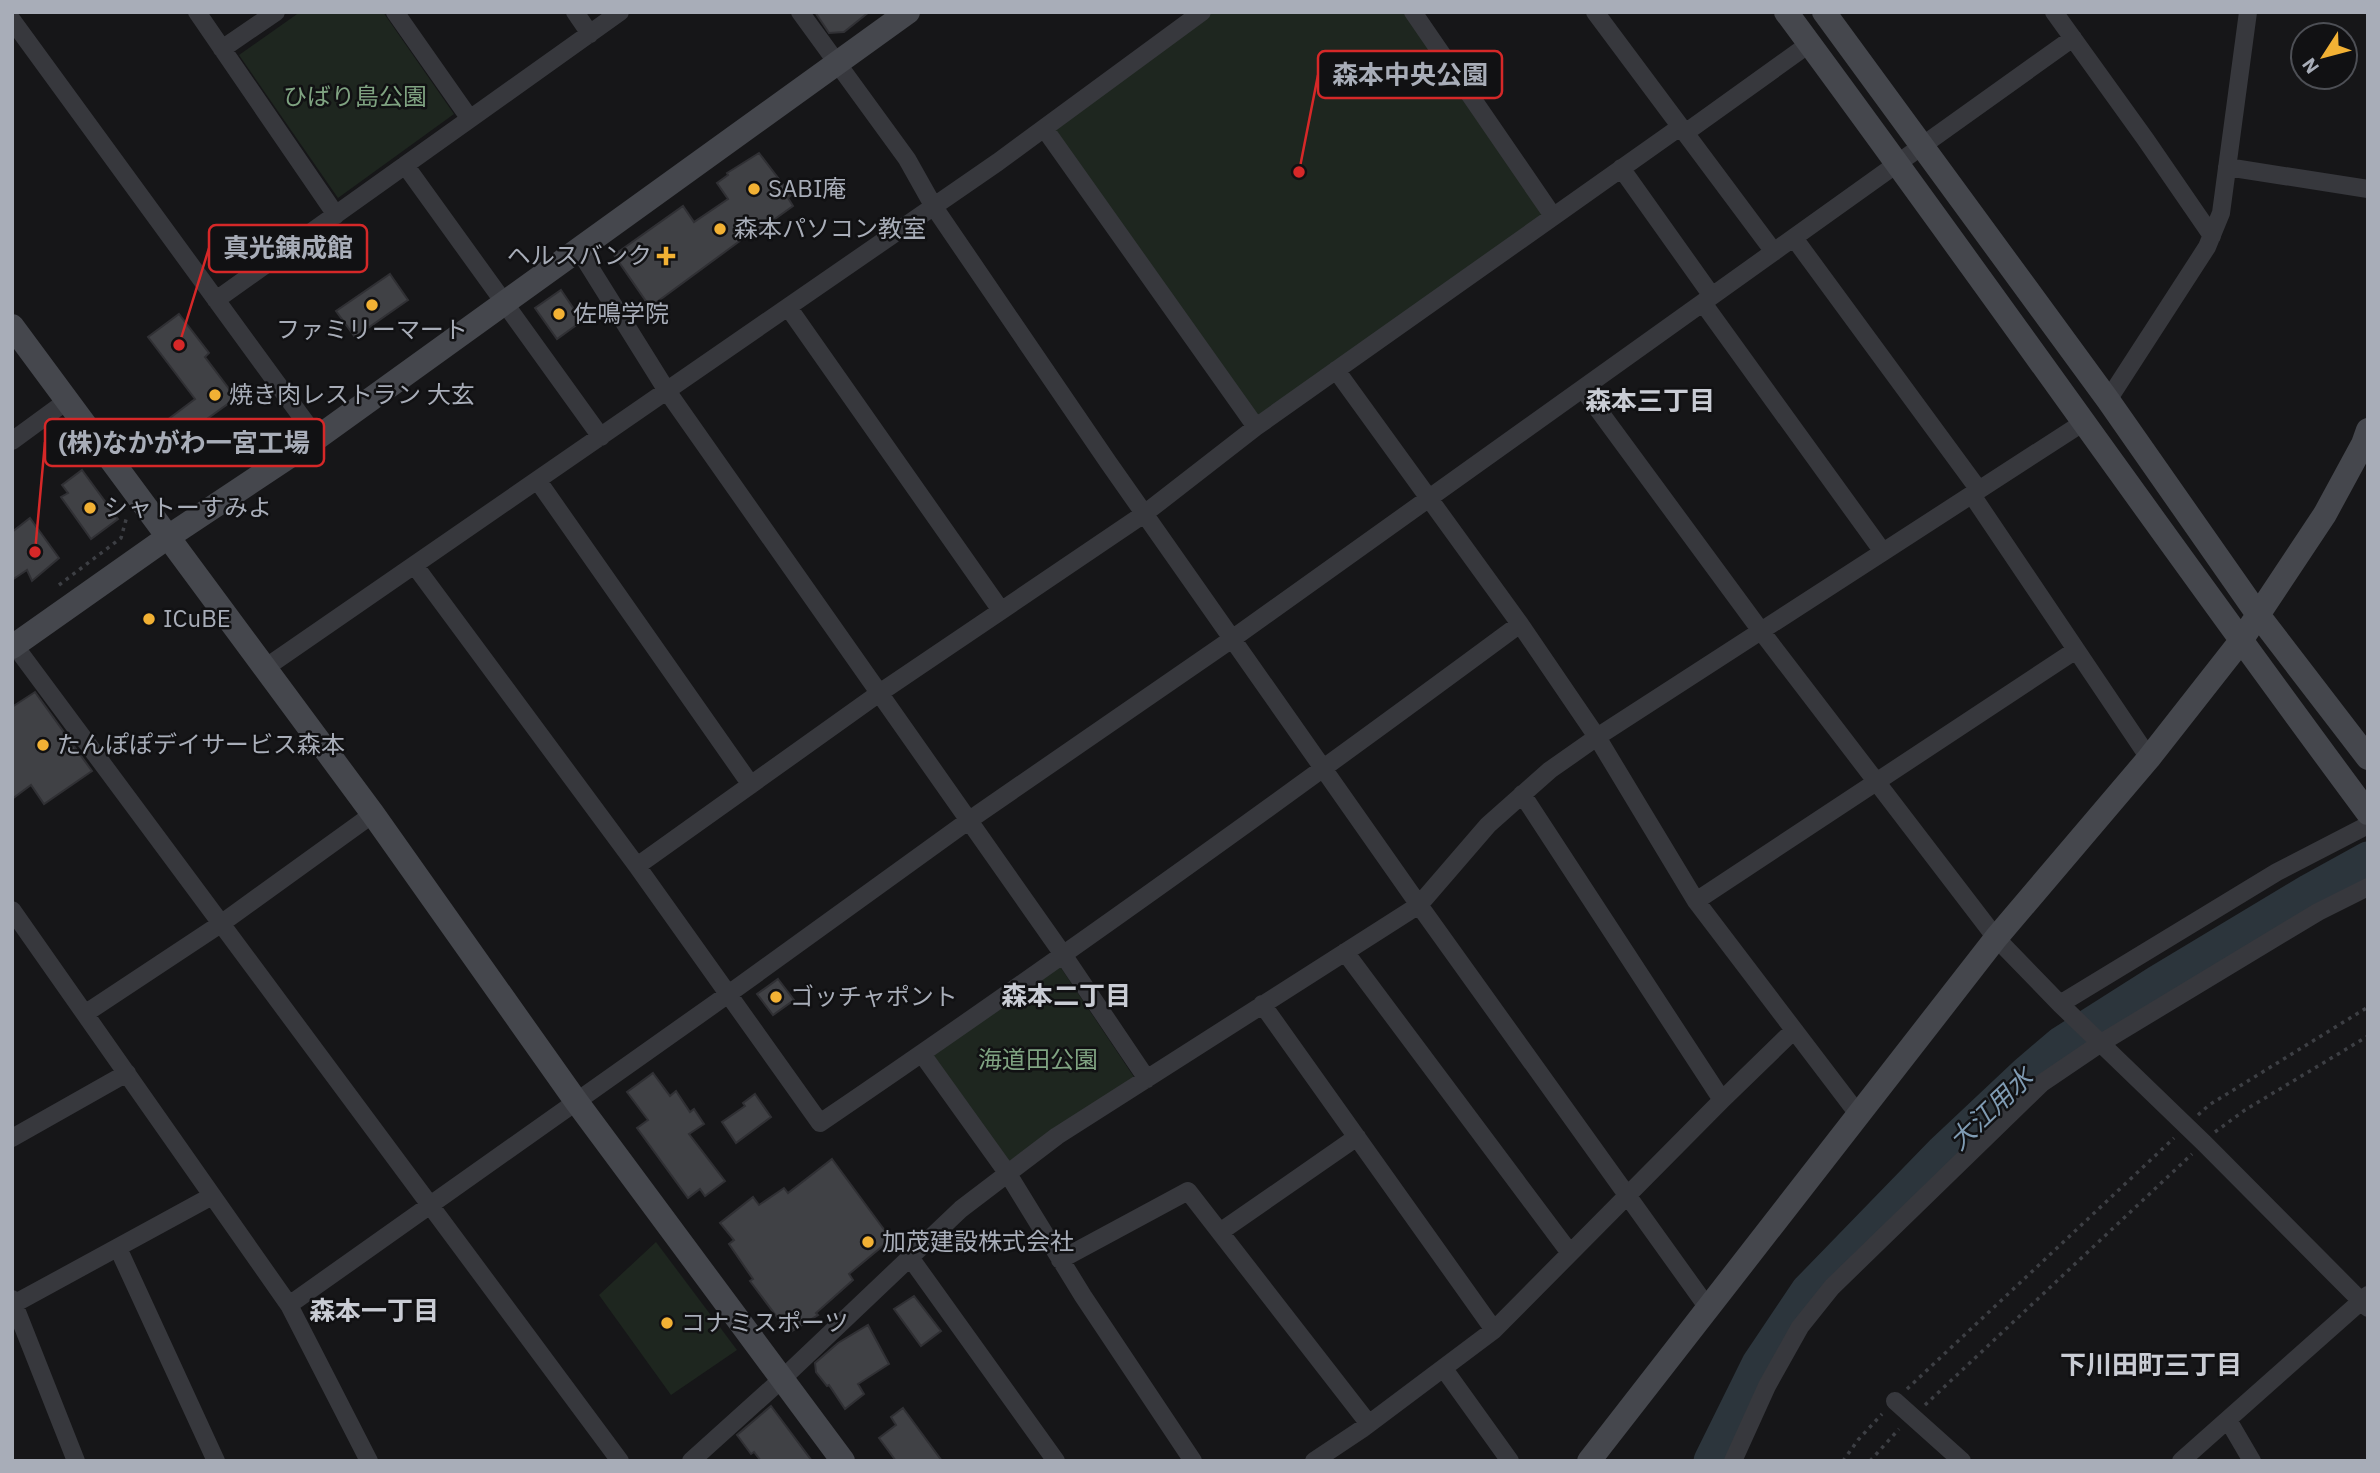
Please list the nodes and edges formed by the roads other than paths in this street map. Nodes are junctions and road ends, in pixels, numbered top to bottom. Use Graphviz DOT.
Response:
graph roads {
  1 [pos="197,12"];
  2 [pos="276,12"];
  3 [pos="395,12"];
  4 [pos="575,12"];
  5 [pos="620,12"];
  6 [pos="800,12"];
  7 [pos="908,12"];
  8 [pos="1170,12"];
  9 [pos="1202,12"];
  10 [pos="1412,12"];
  11 [pos="1595,12"];
  12 [pos="1786,12"];
  13 [pos="1824,12"];
  14 [pos="2054,12"];
  15 [pos="2243,17"];
  16 [pos="12,20"];
  17 [pos="1181,27"];
  18 [pos="590,34"];
  19 [pos="2073,38"];
  20 [pos="1810,44"];
  21 [pos="222,49"];
  22 [pos="837,63"];
  23 [pos="470,119"];
  24 [pos="1044,128"];
  25 [pos="1682,130"];
  26 [pos="1923,145"];
  27 [pos="1898,164"];
  28 [pos="405,165"];
  29 [pos="2227,167"];
  30 [pos="1621,168"];
  31 [pos="2368,189"];
  32 [pos="934,207"];
  33 [pos="336,215"];
  34 [pos="1553,216"];
  35 [pos="2211,236"];
  36 [pos="1794,238"];
  37 [pos="579,250"];
  38 [pos="1774,252"];
  39 [pos="216,300"];
  40 [pos="1708,300"];
  41 [pos="506,303"];
  42 [pos="788,307"];
  43 [pos="12,326"];
  44 [pos="1336,370"];
  45 [pos="1583,388"];
  46 [pos="667,391"];
  47 [pos="68,400"];
  48 [pos="2108,400"];
  49 [pos="2084,422"];
  50 [pos="1256,427"];
  51 [pos="601,437"];
  52 [pos="317,438"];
  53 [pos="12,441"];
  54 [pos="2366,442"];
  55 [pos="538,481"];
  56 [pos="1975,493"];
  57 [pos="1430,499"];
  58 [pos="1144,514"];
  59 [pos="168,537"];
  60 [pos="1883,552"];
  61 [pos="415,566"];
  62 [pos="1000,609"];
  63 [pos="2259,616"];
  64 [pos="1520,624"];
  65 [pos="1761,631"];
  66 [pos="1232,639"];
  67 [pos="2240,642"];
  68 [pos="14,647"];
  69 [pos="2076,650"];
  70 [pos="265,668"];
  71 [pos="878,694"];
  72 [pos="1597,737"];
  73 [pos="2149,758"];
  74 [pos="2368,758"];
  75 [pos="1324,769"];
  76 [pos="1876,781"];
  77 [pos="751,785"];
  78 [pos="1522,794"];
  79 [pos="2368,813"];
  80 [pos="373,814"];
  81 [pos="968,821"];
  82 [pos="2368,825"];
  83 [pos="637,866"];
  84 [pos="2368,887"];
  85 [pos="1696,901"];
  86 [pos="1419,905"];
  87 [pos="12,910"];
  88 [pos="222,923"];
  89 [pos="1996,938"];
  90 [pos="1345,951"];
  91 [pos="1062,953"];
  92 [pos="727,995"];
  93 [pos="1262,1004"];
  94 [pos="2064,1008"];
  95 [pos="86,1013"];
  96 [pos="1794,1030"];
  97 [pos="2099,1042"];
  98 [pos="922,1054"];
  99 [pos="127,1073"];
  100 [pos="1147,1079"];
  101 [pos="1722,1100"];
  102 [pos="576,1101"];
  103 [pos="1858,1114"];
  104 [pos="1357,1137"];
  105 [pos="12,1138"];
  106 [pos="1008,1174"];
  107 [pos="212,1196"];
  108 [pos="1626,1196"];
  109 [pos="429,1205"];
  110 [pos="1220,1232"];
  111 [pos="118,1248"];
  112 [pos="1570,1253"];
  113 [pos="909,1256"];
  114 [pos="1060,1260"];
  115 [pos="2366,1301"];
  116 [pos="13,1303"];
  117 [pos="289,1305"];
  118 [pos="1708,1308"];
  119 [pos="1494,1331"];
  120 [pos="1444,1369"];
  121 [pos="782,1380"];
  122 [pos="1895,1401"];
  123 [pos="2228,1420"];
  124 [pos="1369,1424"];
  125 [pos="76,1461"];
  126 [pos="216,1461"];
  127 [pos="369,1461"];
  128 [pos="620,1461"];
  129 [pos="691,1461"];
  130 [pos="843,1461"];
  131 [pos="1056,1461"];
  132 [pos="1193,1461"];
  133 [pos="1314,1461"];
  134 [pos="1510,1461"];
  135 [pos="1589,1461"];
  136 [pos="1733,1461"];
  137 [pos="1962,1461"];
  138 [pos="2181,1461"];
  139 [pos="2252,1461"];
  1 -- 21 [label="street"];
  2 -- 21 [label="street"];
  3 -- 23 [label="street"];
  4 -- 18 [label="street"];
  5 -- 18 [label="street"];
  6 -- 22 [label="street"];
  7 -- 22 [label="street"];
  8 -- 17 [label="street"];
  9 -- 17 [label="street"];
  10 -- 34 [label="street"];
  11 -- 25 [label="street"];
  12 -- 20 [label="street"];
  13 -- 26 [label="street"];
  14 -- 19 [label="street"];
  15 -- 29 [label="street"];
  16 -- 39 [label="street"];
  17 -- 24 [label="street"];
  18 -- 23 [label="street"];
  19 -- 26 [label="street"];
  19 -- 35 [label="street"];
  20 -- 25 [label="street"];
  20 -- 27 [label="street"];
  21 -- 33 [label="street"];
  22 -- 32 [label="street"];
  22 -- 37 [label="street"];
  23 -- 28 [label="street"];
  24 -- 32 [label="street"];
  24 -- 50 [label="street"];
  25 -- 30 [label="street"];
  25 -- 38 [label="street"];
  26 -- 27 [label="street"];
  26 -- 48 [label="street"];
  27 -- 36 [label="street"];
  27 -- 49 [label="street"];
  28 -- 33 [label="street"];
  28 -- 41 [label="street"];
  29 -- 31 [label="street"];
  29 -- 35 [label="street"];
  30 -- 34 [label="street"];
  30 -- 40 [label="street"];
  32 -- 42 [label="street"];
  32 -- 58 [label="street"];
  33 -- 39 [label="street"];
  34 -- 44 [label="street"];
  35 -- 48 [label="street"];
  36 -- 38 [label="street"];
  36 -- 56 [label="street"];
  37 -- 41 [label="street"];
  37 -- 46 [label="street"];
  38 -- 40 [label="street"];
  39 -- 52 [label="street"];
  40 -- 45 [label="street"];
  40 -- 60 [label="street"];
  41 -- 51 [label="street"];
  41 -- 52 [label="street"];
  42 -- 46 [label="street"];
  42 -- 62 [label="street"];
  43 -- 47 [label="street"];
  44 -- 50 [label="street"];
  44 -- 57 [label="street"];
  45 -- 57 [label="street"];
  45 -- 65 [label="street"];
  46 -- 51 [label="street"];
  46 -- 71 [label="street"];
  47 -- 53 [label="street"];
  47 -- 59 [label="street"];
  48 -- 63 [label="street"];
  49 -- 56 [label="street"];
  49 -- 67 [label="street"];
  50 -- 58 [label="street"];
  51 -- 55 [label="street"];
  52 -- 59 [label="street"];
  54 -- 63 [label="street"];
  55 -- 61 [label="street"];
  55 -- 77 [label="street"];
  56 -- 60 [label="street"];
  56 -- 69 [label="street"];
  57 -- 64 [label="street"];
  57 -- 66 [label="street"];
  58 -- 62 [label="street"];
  58 -- 66 [label="street"];
  59 -- 68 [label="street"];
  59 -- 70 [label="street"];
  60 -- 65 [label="street"];
  61 -- 70 [label="street"];
  61 -- 83 [label="street"];
  62 -- 71 [label="street"];
  63 -- 67 [label="street"];
  63 -- 74 [label="street"];
  64 -- 72 [label="street"];
  64 -- 75 [label="street"];
  65 -- 72 [label="street"];
  65 -- 76 [label="street"];
  66 -- 75 [label="street"];
  66 -- 81 [label="street"];
  67 -- 73 [label="street"];
  67 -- 79 [label="street"];
  68 -- 88 [label="street"];
  69 -- 73 [label="street"];
  69 -- 76 [label="street"];
  70 -- 80 [label="street"];
  71 -- 77 [label="street"];
  71 -- 81 [label="street"];
  72 -- 78 [label="street"];
  72 -- 85 [label="street"];
  73 -- 89 [label="street"];
  75 -- 86 [label="street"];
  75 -- 91 [label="street"];
  76 -- 85 [label="street"];
  76 -- 89 [label="street"];
  77 -- 83 [label="street"];
  78 -- 86 [label="street"];
  78 -- 101 [label="street"];
  80 -- 88 [label="street"];
  80 -- 102 [label="street"];
  81 -- 91 [label="street"];
  81 -- 92 [label="street"];
  82 -- 94 [label="street"];
  83 -- 92 [label="street"];
  84 -- 97 [label="street"];
  85 -- 96 [label="street"];
  86 -- 90 [label="street"];
  86 -- 108 [label="street"];
  87 -- 95 [label="street"];
  88 -- 95 [label="street"];
  88 -- 109 [label="street"];
  89 -- 94 [label="street"];
  89 -- 103 [label="street"];
  90 -- 93 [label="street"];
  90 -- 112 [label="street"];
  91 -- 98 [label="street"];
  91 -- 100 [label="street"];
  92 -- 98 [label="street"];
  92 -- 102 [label="street"];
  93 -- 100 [label="street"];
  93 -- 104 [label="street"];
  94 -- 97 [label="street"];
  95 -- 99 [label="street"];
  96 -- 101 [label="street"];
  96 -- 103 [label="street"];
  97 -- 115 [label="street"];
  97 -- 136 [label="street"];
  98 -- 106 [label="street"];
  99 -- 105 [label="street"];
  99 -- 107 [label="street"];
  100 -- 106 [label="street"];
  101 -- 108 [label="street"];
  102 -- 109 [label="street"];
  102 -- 121 [label="street"];
  103 -- 118 [label="street"];
  104 -- 110 [label="street"];
  104 -- 119 [label="street"];
  106 -- 113 [label="street"];
  106 -- 114 [label="street"];
  107 -- 111 [label="street"];
  107 -- 117 [label="street"];
  108 -- 112 [label="street"];
  108 -- 118 [label="street"];
  109 -- 117 [label="street"];
  109 -- 128 [label="street"];
  110 -- 114 [label="street"];
  110 -- 124 [label="street"];
  111 -- 116 [label="street"];
  111 -- 126 [label="street"];
  112 -- 119 [label="street"];
  113 -- 121 [label="street"];
  113 -- 131 [label="street"];
  114 -- 132 [label="street"];
  115 -- 123 [label="street"];
  116 -- 125 [label="street"];
  117 -- 127 [label="street"];
  118 -- 135 [label="street"];
  119 -- 120 [label="street"];
  120 -- 124 [label="street"];
  120 -- 134 [label="street"];
  121 -- 129 [label="street"];
  121 -- 130 [label="street"];
  122 -- 137 [label="street"];
  123 -- 138 [label="street"];
  123 -- 139 [label="street"];
  124 -- 133 [label="street"];
}
